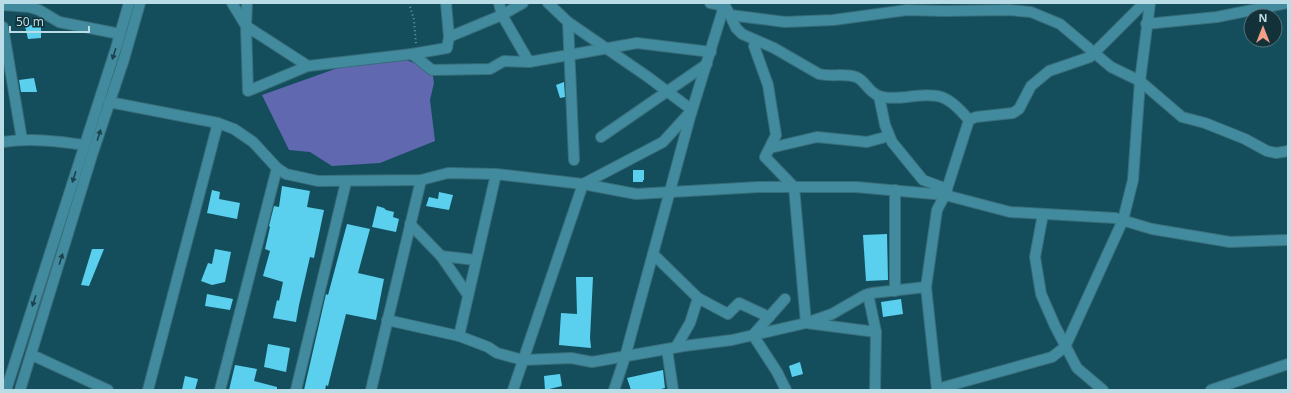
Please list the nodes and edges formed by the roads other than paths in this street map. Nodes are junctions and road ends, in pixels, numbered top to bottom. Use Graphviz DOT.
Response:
graph roads {
  1 [pos="129,3"];
  2 [pos="140,3"];
  3 [pos="232,3"];
  4 [pos="247,3"];
  5 [pos="446,3"];
  6 [pos="500,3"];
  7 [pos="523,3"];
  8 [pos="548,3"];
  9 [pos="710,3"];
  10 [pos="1144,3"];
  11 [pos="1150,3"];
  12 [pos="1288,3"];
  13 [pos="3,5"];
  14 [pos="725,5"];
  15 [pos="944,7"];
  16 [pos="502,15"];
  17 [pos="730,16"];
  18 [pos="568,22"];
  19 [pos="1146,24"];
  20 [pos="246,26"];
  21 [pos="3,27"];
  22 [pos="120,34"];
  23 [pos="449,37"];
  24 [pos="754,46"];
  25 [pos="606,48"];
  26 [pos="711,52"];
  27 [pos="1095,53"];
  28 [pos="412,54"];
  29 [pos="569,54"];
  30 [pos="529,62"];
  31 [pos="707,64"];
  32 [pos="308,66"];
  33 [pos="1140,81"];
  34 [pos="667,91"];
  35 [pos="879,96"];
  36 [pos="109,102"];
  37 [pos="692,110"];
  38 [pos="969,120"];
  39 [pos="218,124"];
  40 [pos="889,136"];
  41 [pos="601,137"];
  42 [pos="22,140"];
  43 [pos="3,142"];
  44 [pos="84,144"];
  45 [pos="770,148"];
  46 [pos="1288,151"];
  47 [pos="574,160"];
  48 [pos="277,168"];
  49 [pos="496,174"];
  50 [pos="421,180"];
  51 [pos="346,182"];
  52 [pos="583,184"];
  53 [pos="794,187"];
  54 [pos="895,190"];
  55 [pos="670,192"];
  56 [pos="946,192"];
  57 [pos="62,212"];
  58 [pos="1043,214"];
  59 [pos="74,216"];
  60 [pos="1123,220"];
  61 [pos="410,224"];
  62 [pos="1288,240"];
  63 [pos="653,254"];
  64 [pos="441,256"];
  65 [pos="476,260"];
  66 [pos="926,287"];
  67 [pos="894,291"];
  68 [pos="868,294"];
  69 [pos="468,295"];
  70 [pos="698,298"];
  71 [pos="785,299"];
  72 [pos="769,317"];
  73 [pos="387,320"];
  74 [pos="806,323"];
  75 [pos="876,332"];
  76 [pos="459,336"];
  77 [pos="753,336"];
  78 [pos="1066,347"];
  79 [pos="672,348"];
  80 [pos="32,355"];
  81 [pos="625,356"];
  82 [pos="523,360"];
  83 [pos="1288,364"];
  84 [pos="516,387"];
  85 [pos="937,389"];
  86 [pos="6,390"];
  87 [pos="20,390"];
  88 [pos="108,390"];
  89 [pos="148,390"];
  90 [pos="220,390"];
  91 [pos="296,390"];
  92 [pos="371,390"];
  93 [pos="614,390"];
  94 [pos="673,390"];
  95 [pos="786,390"];
  96 [pos="875,390"];
  97 [pos="1103,390"];
  98 [pos="1211,390"];
  1 -- 22 [label="street"];
  2 -- 36 [label="street"];
  3 -- 20 [label="street"];
  4 -- 20 [label="street"];
  5 -- 23 [label="street"];
  6 -- 16 [label="street"];
  7 -- 16 [label="street"];
  8 -- 18 [label="street"];
  9 -- 14 [label="street"];
  10 -- 27 [label="street"];
  11 -- 19 [label="street"];
  12 -- 19 [label="street"];
  13 -- 22 [label="street"];
  14 -- 17 [label="street"];
  14 -- 26 [label="street"];
  15 -- 17 [label="street"];
  15 -- 27 [label="street"];
  16 -- 23 [label="street"];
  16 -- 30 [label="street"];
  17 -- 35 [label="street"];
  18 -- 25 [label="street"];
  18 -- 29 [label="street"];
  19 -- 33 [label="street"];
  20 -- 32 [label="street"];
  20 -- 32 [label="street"];
  21 -- 42 [label="street"];
  22 -- 44 [label="street, one-way"];
  23 -- 28 [label="street"];
  24 -- 45 [label="street"];
  25 -- 26 [label="street"];
  25 -- 29 [label="street"];
  25 -- 34 [label="street"];
  26 -- 31 [label="street"];
  27 -- 33 [label="street"];
  27 -- 38 [label="street"];
  28 -- 30 [label="street"];
  28 -- 32 [label="street"];
  29 -- 30 [label="street"];
  29 -- 47 [label="street"];
  31 -- 34 [label="street"];
  31 -- 37 [label="street"];
  33 -- 46 [label="street"];
  33 -- 60 [label="street"];
  34 -- 37 [label="street"];
  34 -- 41 [label="street"];
  35 -- 38 [label="street"];
  35 -- 40 [label="street"];
  36 -- 39 [label="street"];
  59 -- 36 [label="street, one-way"];
  37 -- 52 [label="street"];
  37 -- 55 [label="street"];
  38 -- 56 [label="street"];
  39 -- 48 [label="street"];
  39 -- 89 [label="street"];
  40 -- 45 [label="street"];
  40 -- 56 [label="street"];
  42 -- 43 [label="street"];
  42 -- 44 [label="street"];
  44 -- 57 [label="street, one-way"];
  45 -- 53 [label="street"];
  48 -- 51 [label="street"];
  48 -- 90 [label="street"];
  49 -- 50 [label="street"];
  49 -- 52 [label="street"];
  49 -- 65 [label="street"];
  50 -- 51 [label="street"];
  50 -- 61 [label="street"];
  51 -- 91 [label="street"];
  52 -- 55 [label="street"];
  52 -- 82 [label="street"];
  53 -- 54 [label="street"];
  53 -- 55 [label="street"];
  53 -- 74 [label="street"];
  54 -- 56 [label="street"];
  54 -- 67 [label="street"];
  55 -- 63 [label="street"];
  56 -- 58 [label="street"];
  56 -- 66 [label="street"];
  57 -- 59 [label="street"];
  57 -- 86 [label="street, one-way"];
  58 -- 60 [label="street"];
  58 -- 78 [label="street"];
  80 -- 59 [label="street, one-way"];
  60 -- 62 [label="street"];
  60 -- 78 [label="street"];
  61 -- 64 [label="street"];
  61 -- 73 [label="street"];
  63 -- 70 [label="street"];
  63 -- 81 [label="street"];
  64 -- 65 [label="street"];
  64 -- 69 [label="street"];
  65 -- 69 [label="street"];
  66 -- 67 [label="street"];
  66 -- 85 [label="street"];
  67 -- 68 [label="street"];
  68 -- 74 [label="street"];
  68 -- 75 [label="street"];
  69 -- 76 [label="street"];
  70 -- 72 [label="street"];
  70 -- 79 [label="street"];
  71 -- 72 [label="street"];
  72 -- 77 [label="street"];
  73 -- 76 [label="street"];
  73 -- 92 [label="street"];
  74 -- 75 [label="street"];
  74 -- 77 [label="street"];
  75 -- 96 [label="street"];
  76 -- 82 [label="street"];
  77 -- 79 [label="street"];
  77 -- 95 [label="street"];
  78 -- 85 [label="street"];
  78 -- 97 [label="street"];
  79 -- 81 [label="street"];
  79 -- 94 [label="street"];
  80 -- 87 [label="street"];
  80 -- 88 [label="street"];
  81 -- 82 [label="street"];
  81 -- 93 [label="street"];
  82 -- 84 [label="street"];
  83 -- 98 [label="street"];
}
